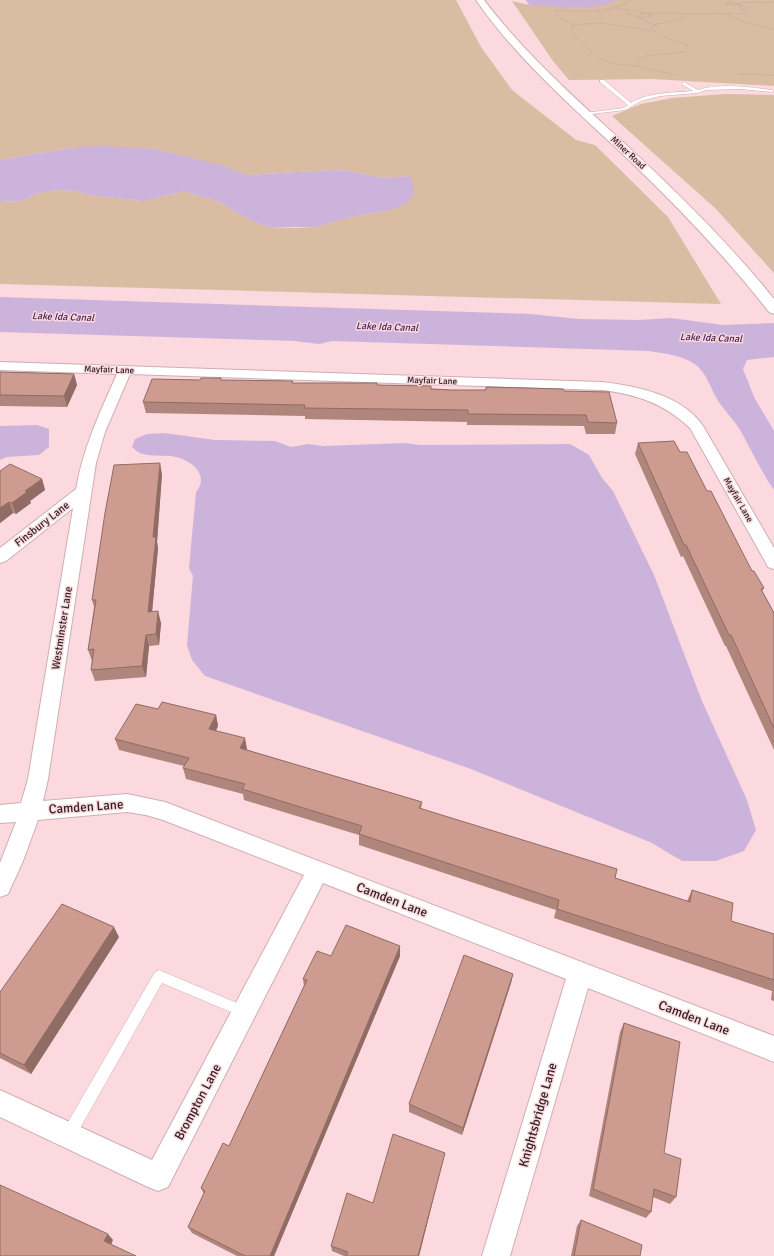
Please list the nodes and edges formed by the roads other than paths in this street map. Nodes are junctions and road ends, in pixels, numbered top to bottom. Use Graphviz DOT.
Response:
graph roads {
  1 [pos="480,0"];
  2 [pos="602,81"];
  3 [pos="684,83"];
  4 [pos="772,91"];
  5 [pos="697,92"];
  6 [pos="629,104"];
  7 [pos="585,114"];
  8 [pos="774,309"];
  9 [pos="0,366"];
  10 [pos="125,370"];
  11 [pos="84,491"];
  12 [pos="0,557"];
  13 [pos="774,563"];
  14 [pos="31,811"];
  15 [pos="0,814"];
  16 [pos="318,871"];
  17 [pos="0,886"];
  18 [pos="580,974"];
  19 [pos="245,1012"];
  20 [pos="774,1049"];
  21 [pos="0,1103"];
  22 [pos="68,1135"];
  23 [pos="496,1256"];
  1 -- 7 [label="street, Miner Road"];
  2 -- 6 [label="lane"];
  3 -- 5 [label="lane"];
  4 -- 5 [label="lane"];
  5 -- 6 [label="lane"];
  6 -- 7 [label="lane"];
  7 -- 8 [label="street, Miner Road"];
  9 -- 10 [label="street, Mayfair Lane"];
  10 -- 11 [label="street, Westminster Lane"];
  10 -- 13 [label="street, Mayfair Lane"];
  11 -- 12 [label="street, Finsbury Lane"];
  11 -- 14 [label="street, Westminster Lane"];
  14 -- 15 [label="street, Camden Lane"];
  14 -- 16 [label="street, Camden Lane"];
  14 -- 17 [label="street, Westminster Lane"];
  16 -- 18 [label="street, Camden Lane"];
  16 -- 19 [label="street, Brompton Lane"];
  18 -- 20 [label="street, Camden Lane"];
  18 -- 23 [label="street, Knightsbridge Lane"];
  19 -- 22 [label="lane"];
  19 -- 22 [label="street, Brompton Lane"];
  21 -- 22 [label="street, Brompton Lane"];
}
